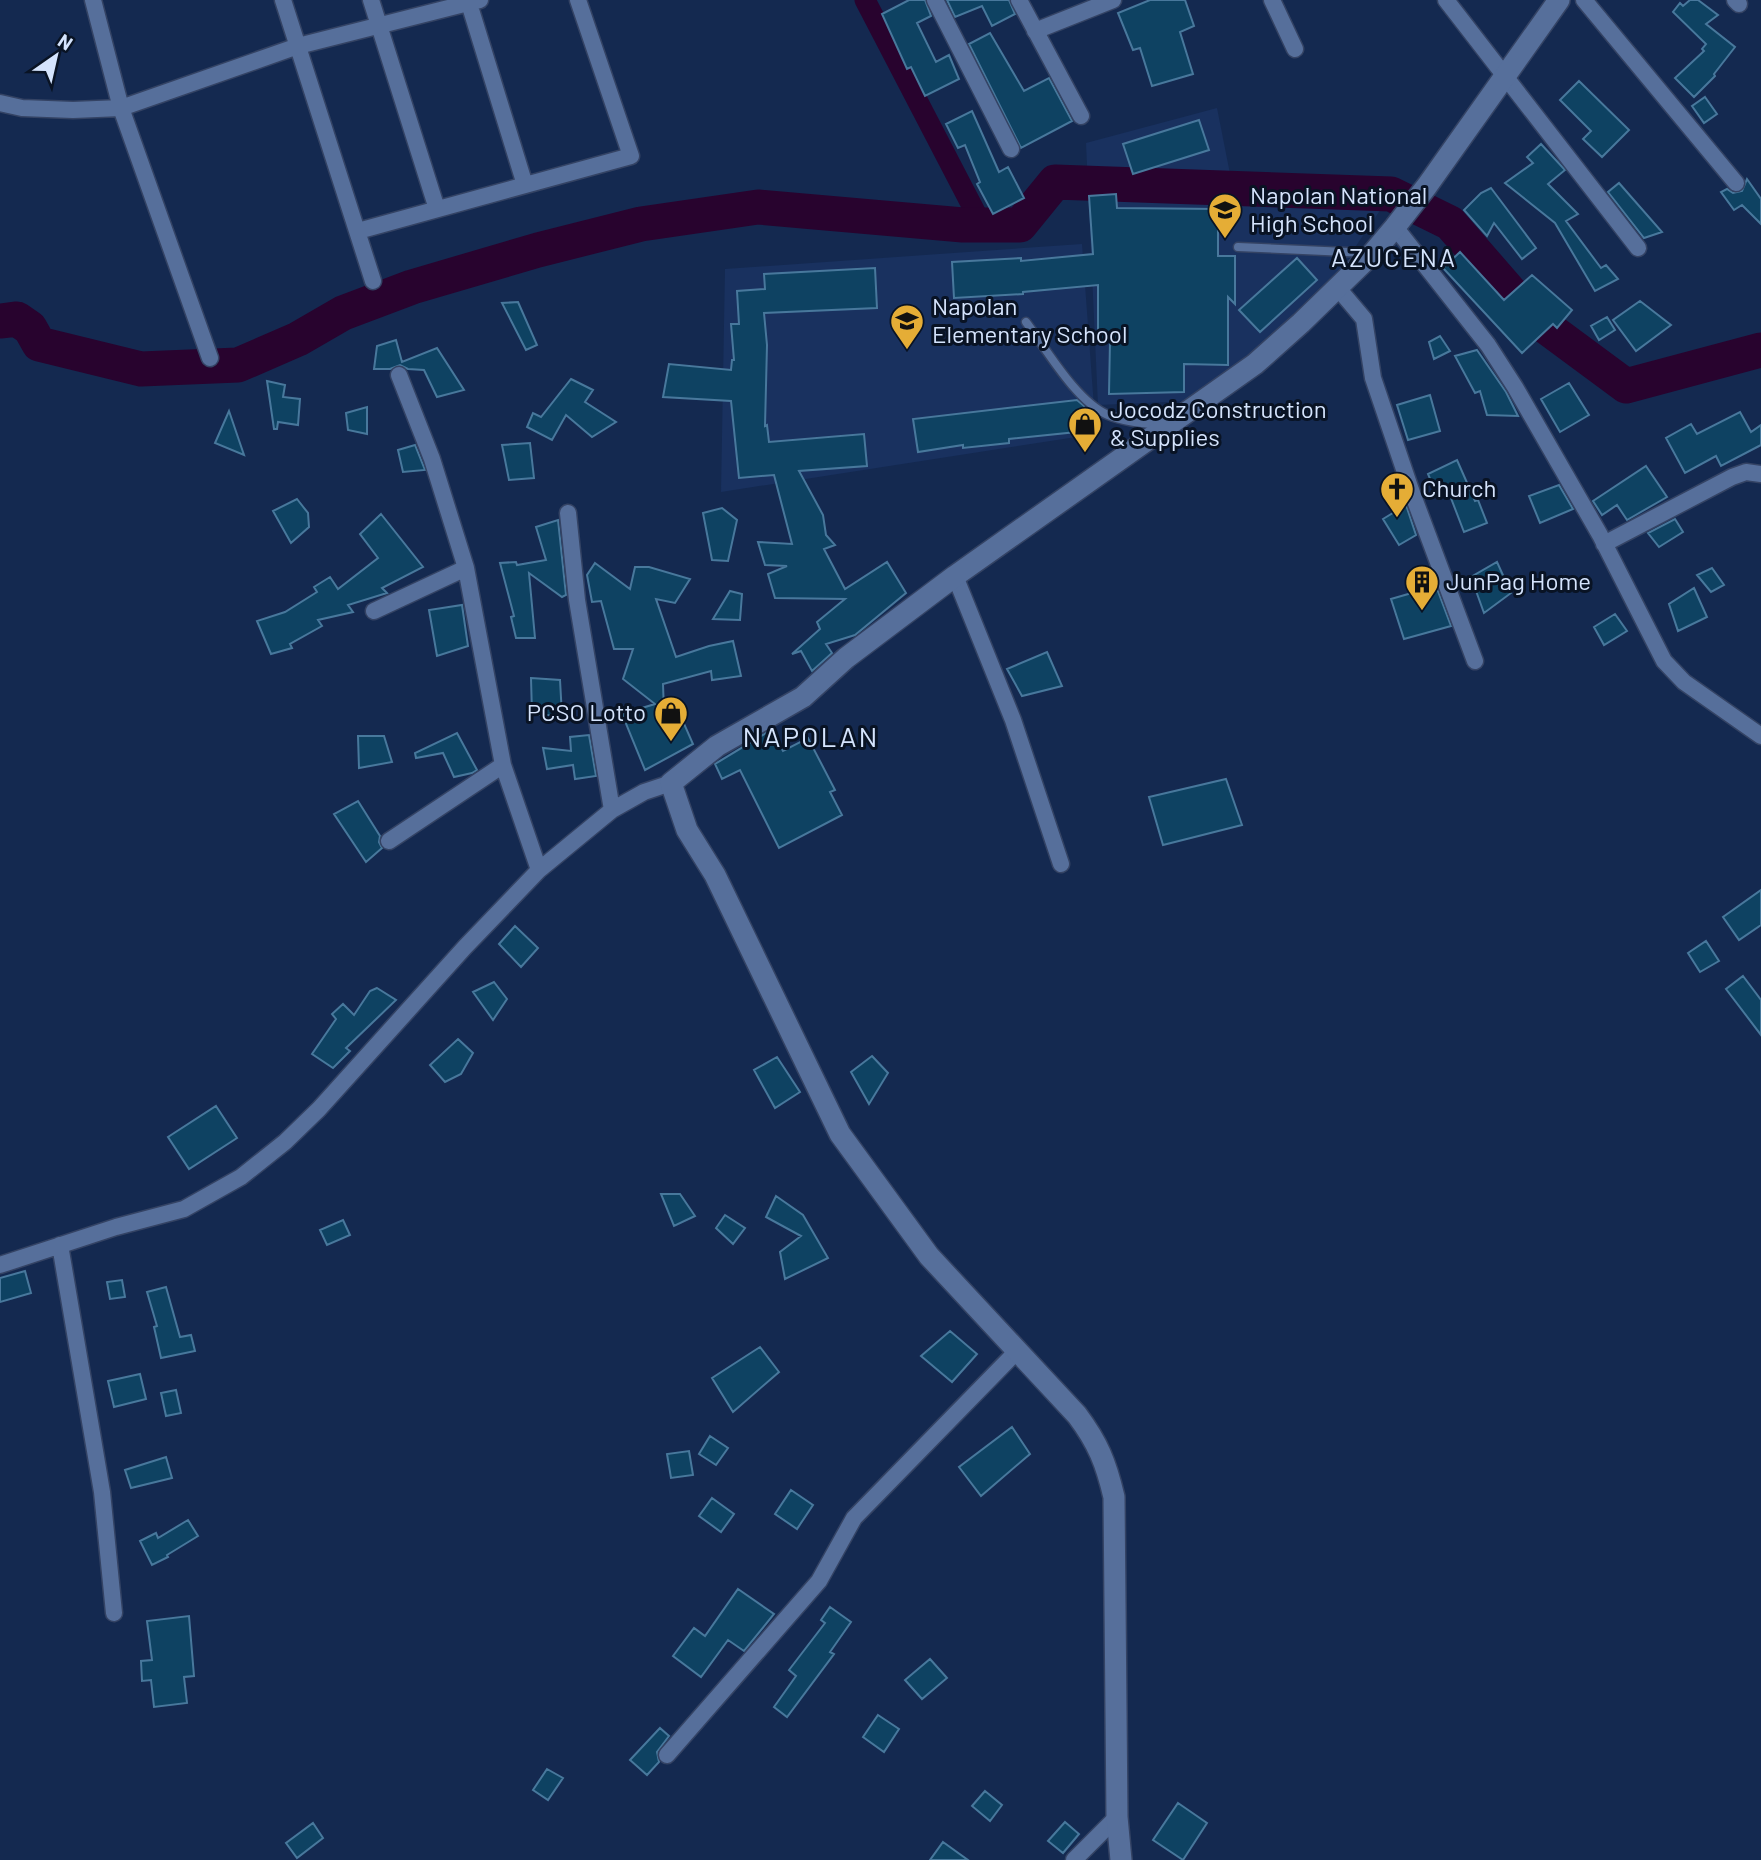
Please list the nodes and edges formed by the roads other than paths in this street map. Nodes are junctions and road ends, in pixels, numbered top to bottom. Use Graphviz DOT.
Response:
graph roads {
  1 [pos="93,0"];
  2 [pos="283,0"];
  3 [pos="371,0"];
  4 [pos="578,0"];
  5 [pos="935,0"];
  6 [pos="1019,0"];
  7 [pos="1113,0"];
  8 [pos="1272,0"];
  9 [pos="1446,0"];
  10 [pos="1559,0"];
  11 [pos="1584,0"];
  12 [pos="472,1"];
  13 [pos="379,25"];
  14 [pos="1035,31"];
  15 [pos="298,46"];
  16 [pos="1295,49"];
  17 [pos="1504,77"];
  18 [pos="0,103"];
  19 [pos="121,108"];
  20 [pos="1081,116"];
  21 [pos="1010,149"];
  22 [pos="1736,183"];
  23 [pos="525,185"];
  24 [pos="437,209"];
  25 [pos="1395,227"];
  26 [pos="358,231"];
  27 [pos="1238,247"];
  28 [pos="1638,248"];
  29 [pos="1373,253"];
  30 [pos="373,281"];
  31 [pos="1337,287"];
  32 [pos="1026,322"];
  33 [pos="210,358"];
  34 [pos="400,375"];
  35 [pos="1167,425"];
  36 [pos="1761,474"];
  37 [pos="568,513"];
  38 [pos="1604,544"];
  39 [pos="466,568"];
  40 [pos="956,576"];
  41 [pos="374,611"];
  42 [pos="1475,661"];
  43 [pos="1761,736"];
  44 [pos="503,765"];
  45 [pos="671,783"];
  46 [pos="612,810"];
  47 [pos="389,841"];
  48 [pos="1061,864"];
  49 [pos="539,870"];
  50 [pos="60,1245"];
  51 [pos="0,1265"];
  52 [pos="1017,1351"];
  53 [pos="114,1613"];
  54 [pos="667,1755"];
  55 [pos="1117,1816"];
  56 [pos="1074,1860"];
  57 [pos="1121,1860"];
  1 -- 19 [label="street"];
  2 -- 15 [label="street"];
  3 -- 13 [label="street"];
  4 -- 23 [label="street"];
  5 -- 21 [label="street"];
  6 -- 14 [label="street"];
  7 -- 14 [label="street"];
  8 -- 16 [label="street"];
  9 -- 17 [label="street"];
  10 -- 17 [label="street"];
  11 -- 22 [label="street"];
  12 -- 13 [label="street"];
  12 -- 23 [label="street"];
  13 -- 15 [label="street"];
  13 -- 24 [label="street"];
  14 -- 20 [label="street"];
  15 -- 19 [label="street"];
  15 -- 26 [label="street"];
  17 -- 25 [label="street"];
  17 -- 28 [label="street"];
  18 -- 19 [label="street"];
  19 -- 33 [label="street"];
  23 -- 24 [label="street"];
  24 -- 26 [label="street"];
  25 -- 29 [label="street"];
  25 -- 38 [label="street"];
  26 -- 30 [label="street"];
  27 -- 29 [label="lane"];
  29 -- 31 [label="street"];
  31 -- 35 [label="street"];
  31 -- 42 [label="street"];
  32 -- 35 [label="lane"];
  34 -- 39 [label="street"];
  35 -- 40 [label="street"];
  36 -- 38 [label="street"];
  37 -- 46 [label="street"];
  38 -- 43 [label="street"];
  39 -- 41 [label="street"];
  39 -- 44 [label="street"];
  40 -- 45 [label="street"];
  40 -- 48 [label="street"];
  44 -- 47 [label="street"];
  44 -- 49 [label="street"];
  45 -- 46 [label="street"];
  45 -- 52 [label="street"];
  46 -- 49 [label="street"];
  49 -- 50 [label="street"];
  50 -- 51 [label="street"];
  50 -- 53 [label="street"];
  52 -- 54 [label="street"];
  52 -- 55 [label="street"];
  55 -- 56 [label="street"];
  55 -- 57 [label="street"];
}
